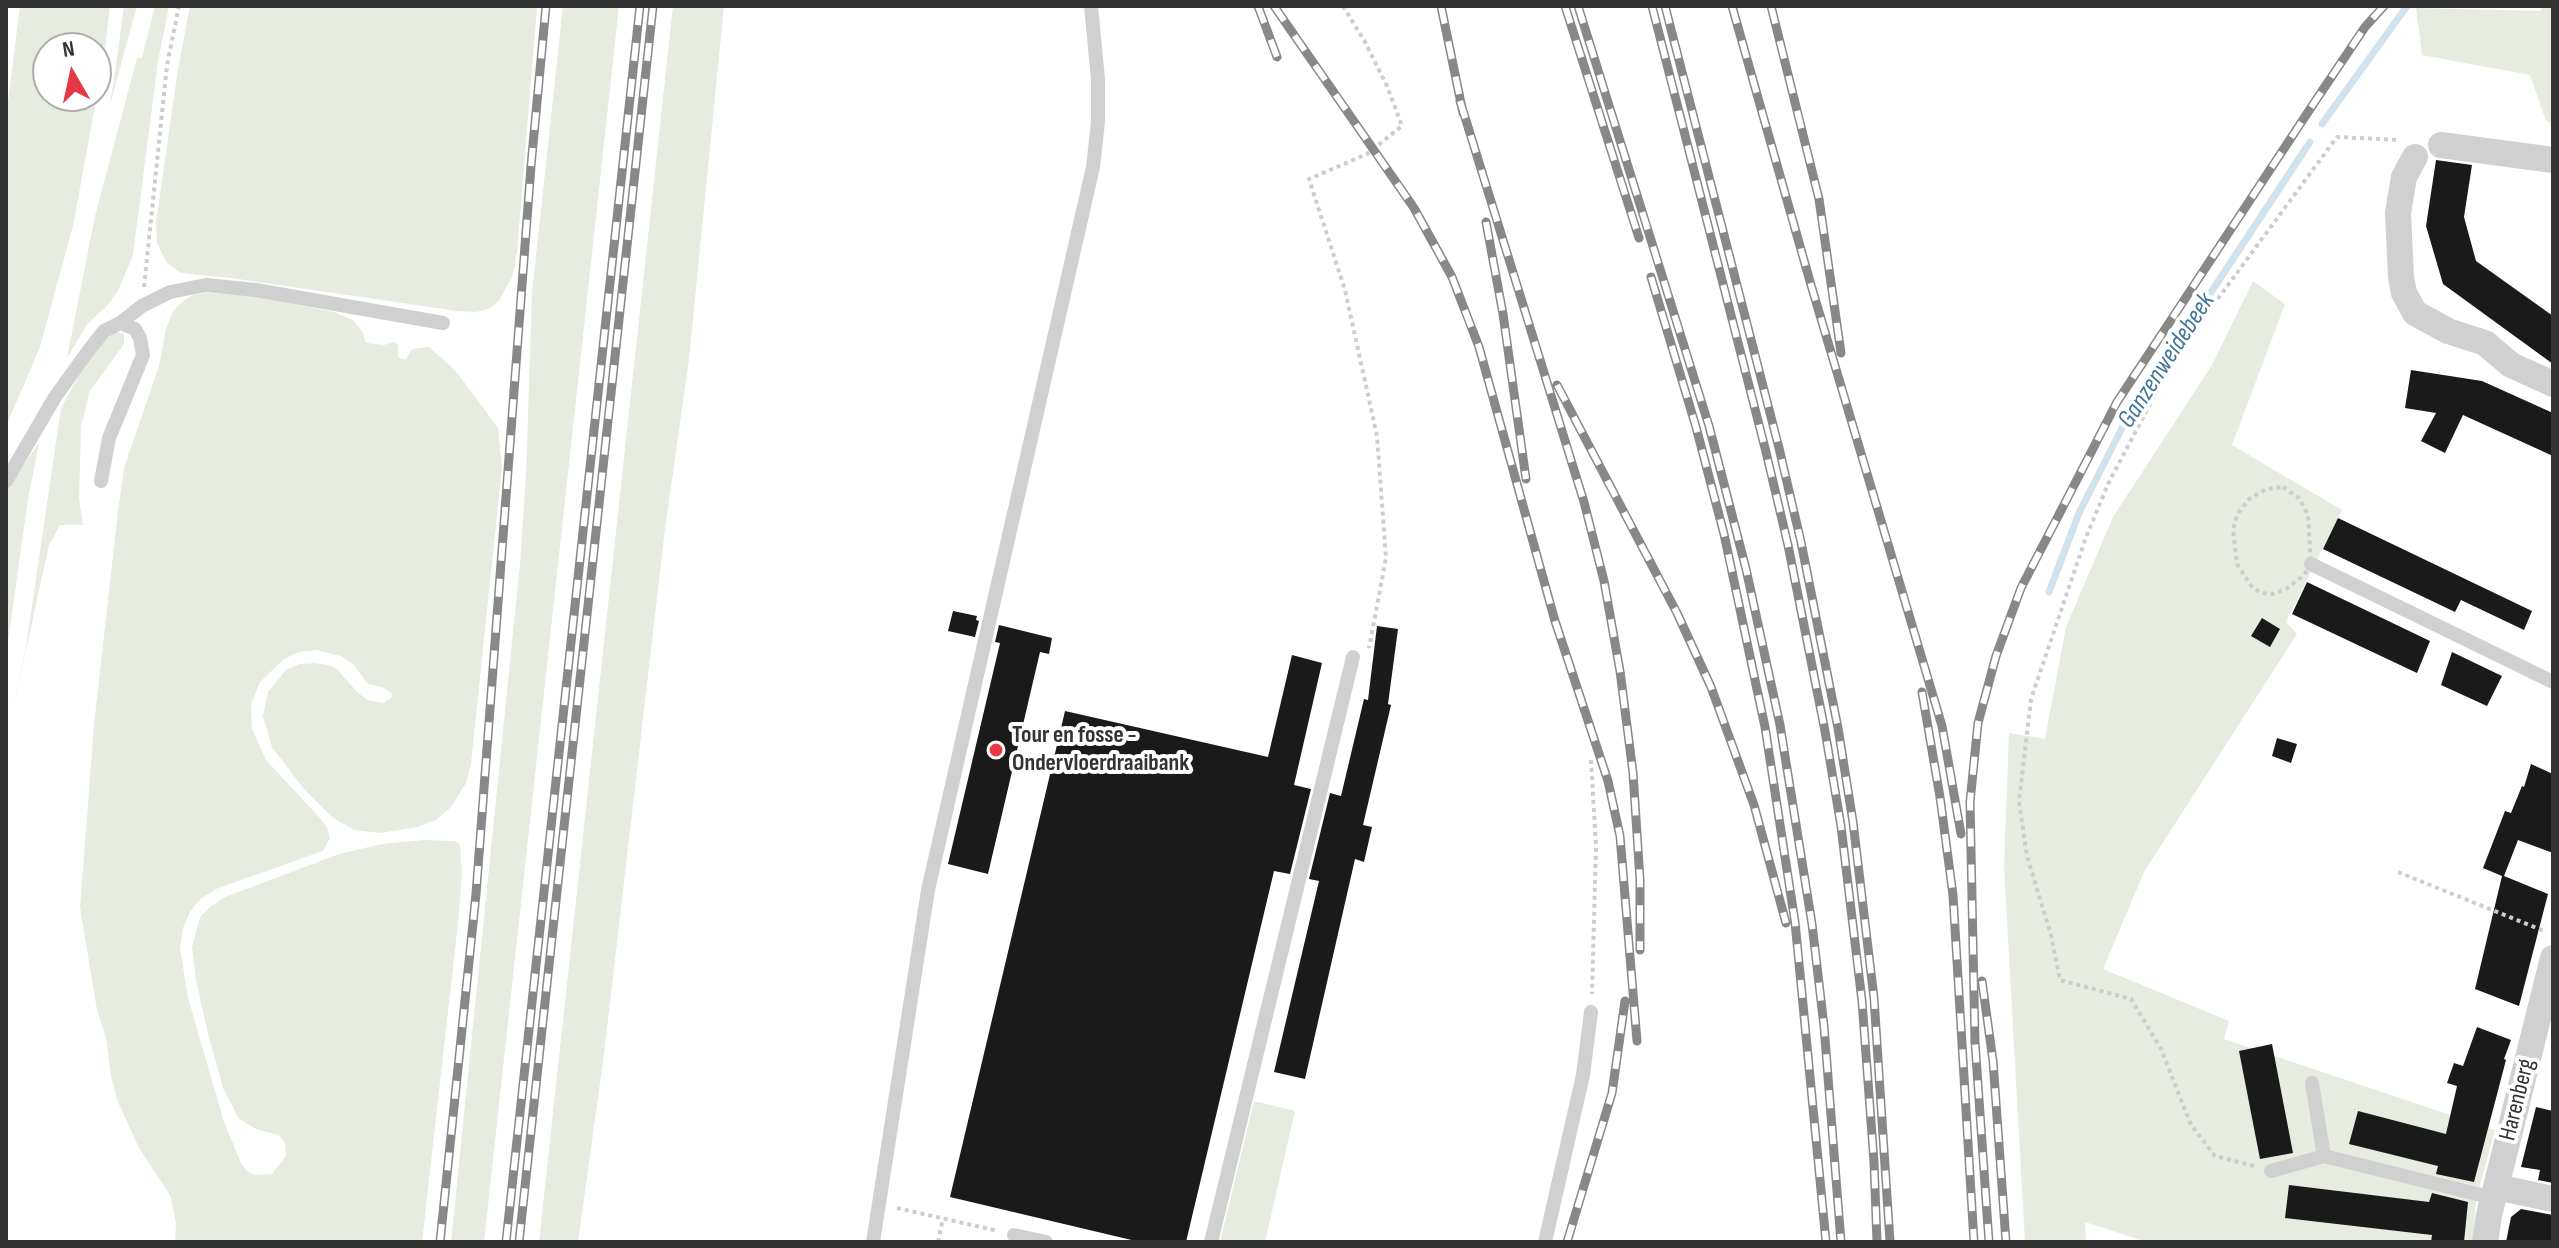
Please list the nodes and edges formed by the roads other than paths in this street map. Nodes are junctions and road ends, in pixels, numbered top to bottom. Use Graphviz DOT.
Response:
graph roads {
  1 [pos="1091,6"];
  2 [pos="2441,145"];
  3 [pos="2408,149"];
  4 [pos="2553,160"];
  5 [pos="120,323"];
  6 [pos="443,323"];
  7 [pos="2553,384"];
  8 [pos="6,481"];
  9 [pos="101,481"];
  10 [pos="2311,564"];
  11 [pos="1353,657"];
  12 [pos="2553,682"];
  13 [pos="2553,958"];
  14 [pos="1591,1012"];
  15 [pos="2312,1083"];
  16 [pos="2324,1156"];
  17 [pos="2271,1171"];
  18 [pos="2494,1193"];
  19 [pos="2553,1199"];
  20 [pos="1014,1235"];
  21 [pos="873,1242"];
  22 [pos="1046,1242"];
  23 [pos="1211,1242"];
  24 [pos="1545,1242"];
  25 [pos="2485,1242"];
  1 -- 21 [label="lane"];
  2 -- 4 [label="street"];
  3 -- 7 [label="street"];
  5 -- 6 [label="lane"];
  5 -- 8 [label="lane"];
  5 -- 9 [label="lane"];
  10 -- 12 [label="lane"];
  11 -- 23 [label="lane"];
  13 -- 18 [label="street, Harenberg"];
  14 -- 24 [label="lane"];
  15 -- 16 [label="lane"];
  16 -- 17 [label="lane"];
  16 -- 18 [label="lane"];
  18 -- 19 [label="street"];
  18 -- 25 [label="street, Harenberg"];
  20 -- 22 [label="lane"];
}
